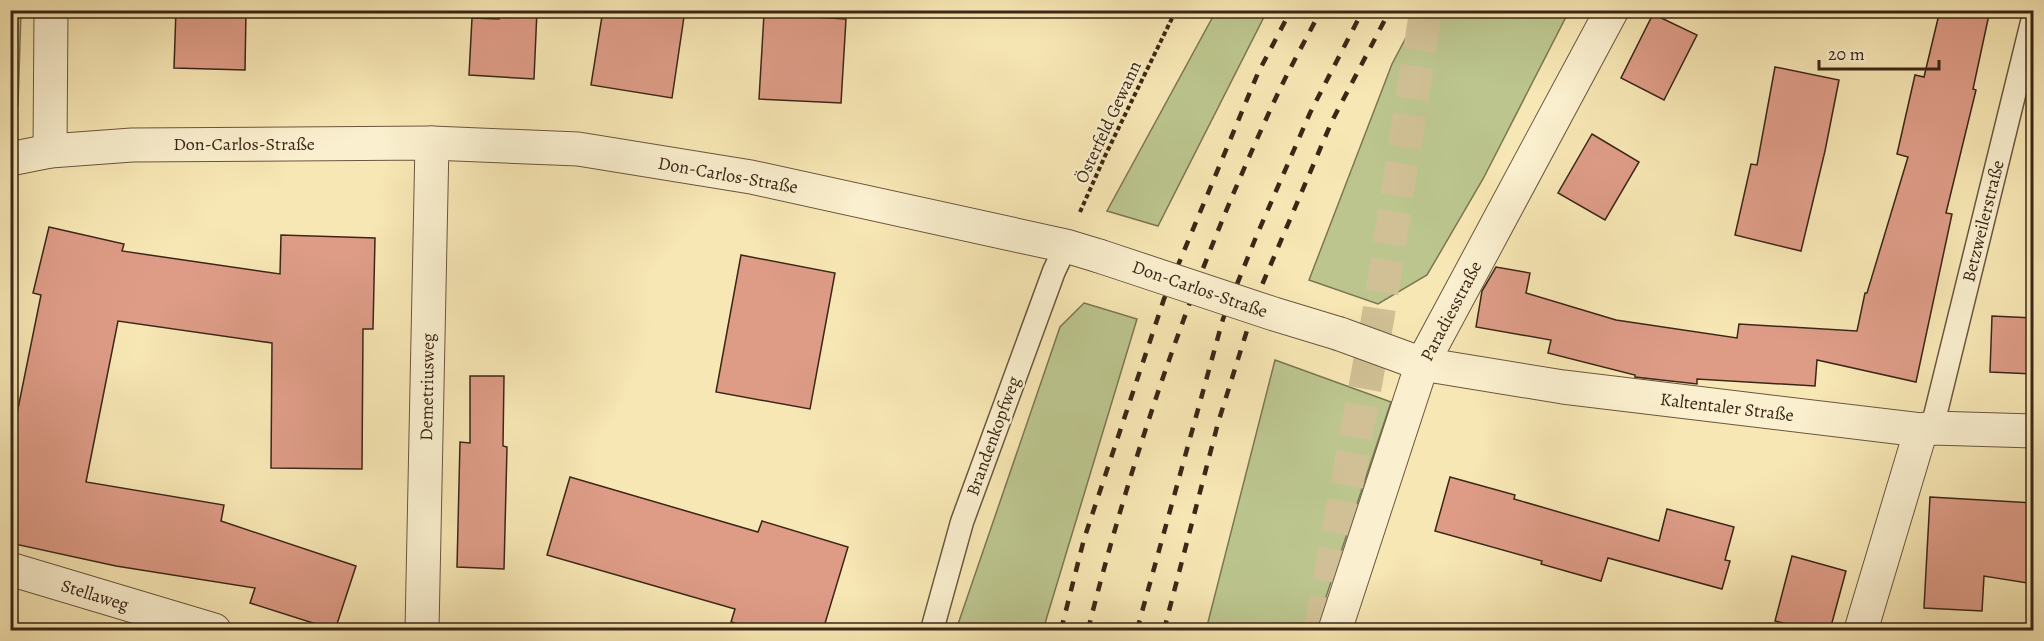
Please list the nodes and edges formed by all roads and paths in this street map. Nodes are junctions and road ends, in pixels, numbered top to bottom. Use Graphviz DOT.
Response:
graph roads {
  1 [pos="51,10"];
  2 [pos="1176,10"];
  3 [pos="1612,10"];
  4 [pos="2034,14"];
  5 [pos="432,143"];
  6 [pos="50,151"];
  7 [pos="10,159"];
  8 [pos="1066,246"];
  9 [pos="1422,364"];
  10 [pos="1927,429"];
  11 [pos="2034,431"];
  12 [pos="10,569"];
  13 [pos="214,630"];
  14 [pos="422,630"];
  15 [pos="932,630"];
  16 [pos="1335,630"];
  17 [pos="1861,630"];
  1 -- 6 [label="street"];
  2 -- 8 [label="path, Österfeld Gewann"];
  3 -- 9 [label="street, Paradiesstraße"];
  4 -- 10 [label="lane, Betzweilerstraße"];
  5 -- 6 [label="street, Don-Carlos-Straße"];
  5 -- 8 [label="street, Don-Carlos-Straße"];
  5 -- 14 [label="street, Demetriusweg"];
  6 -- 7 [label="street, Don-Carlos-Straße"];
  8 -- 9 [label="street, Don-Carlos-Straße, bridge"];
  8 -- 15 [label="lane, Brandenkopfweg"];
  9 -- 10 [label="street, Kaltentaler Straße"];
  9 -- 16 [label="street, Paradiesstraße"];
  10 -- 11 [label="street, Kaltentaler Straße"];
  10 -- 17 [label="street, Betzweilerstraße"];
  12 -- 13 [label="street, Stellaweg"];
}
